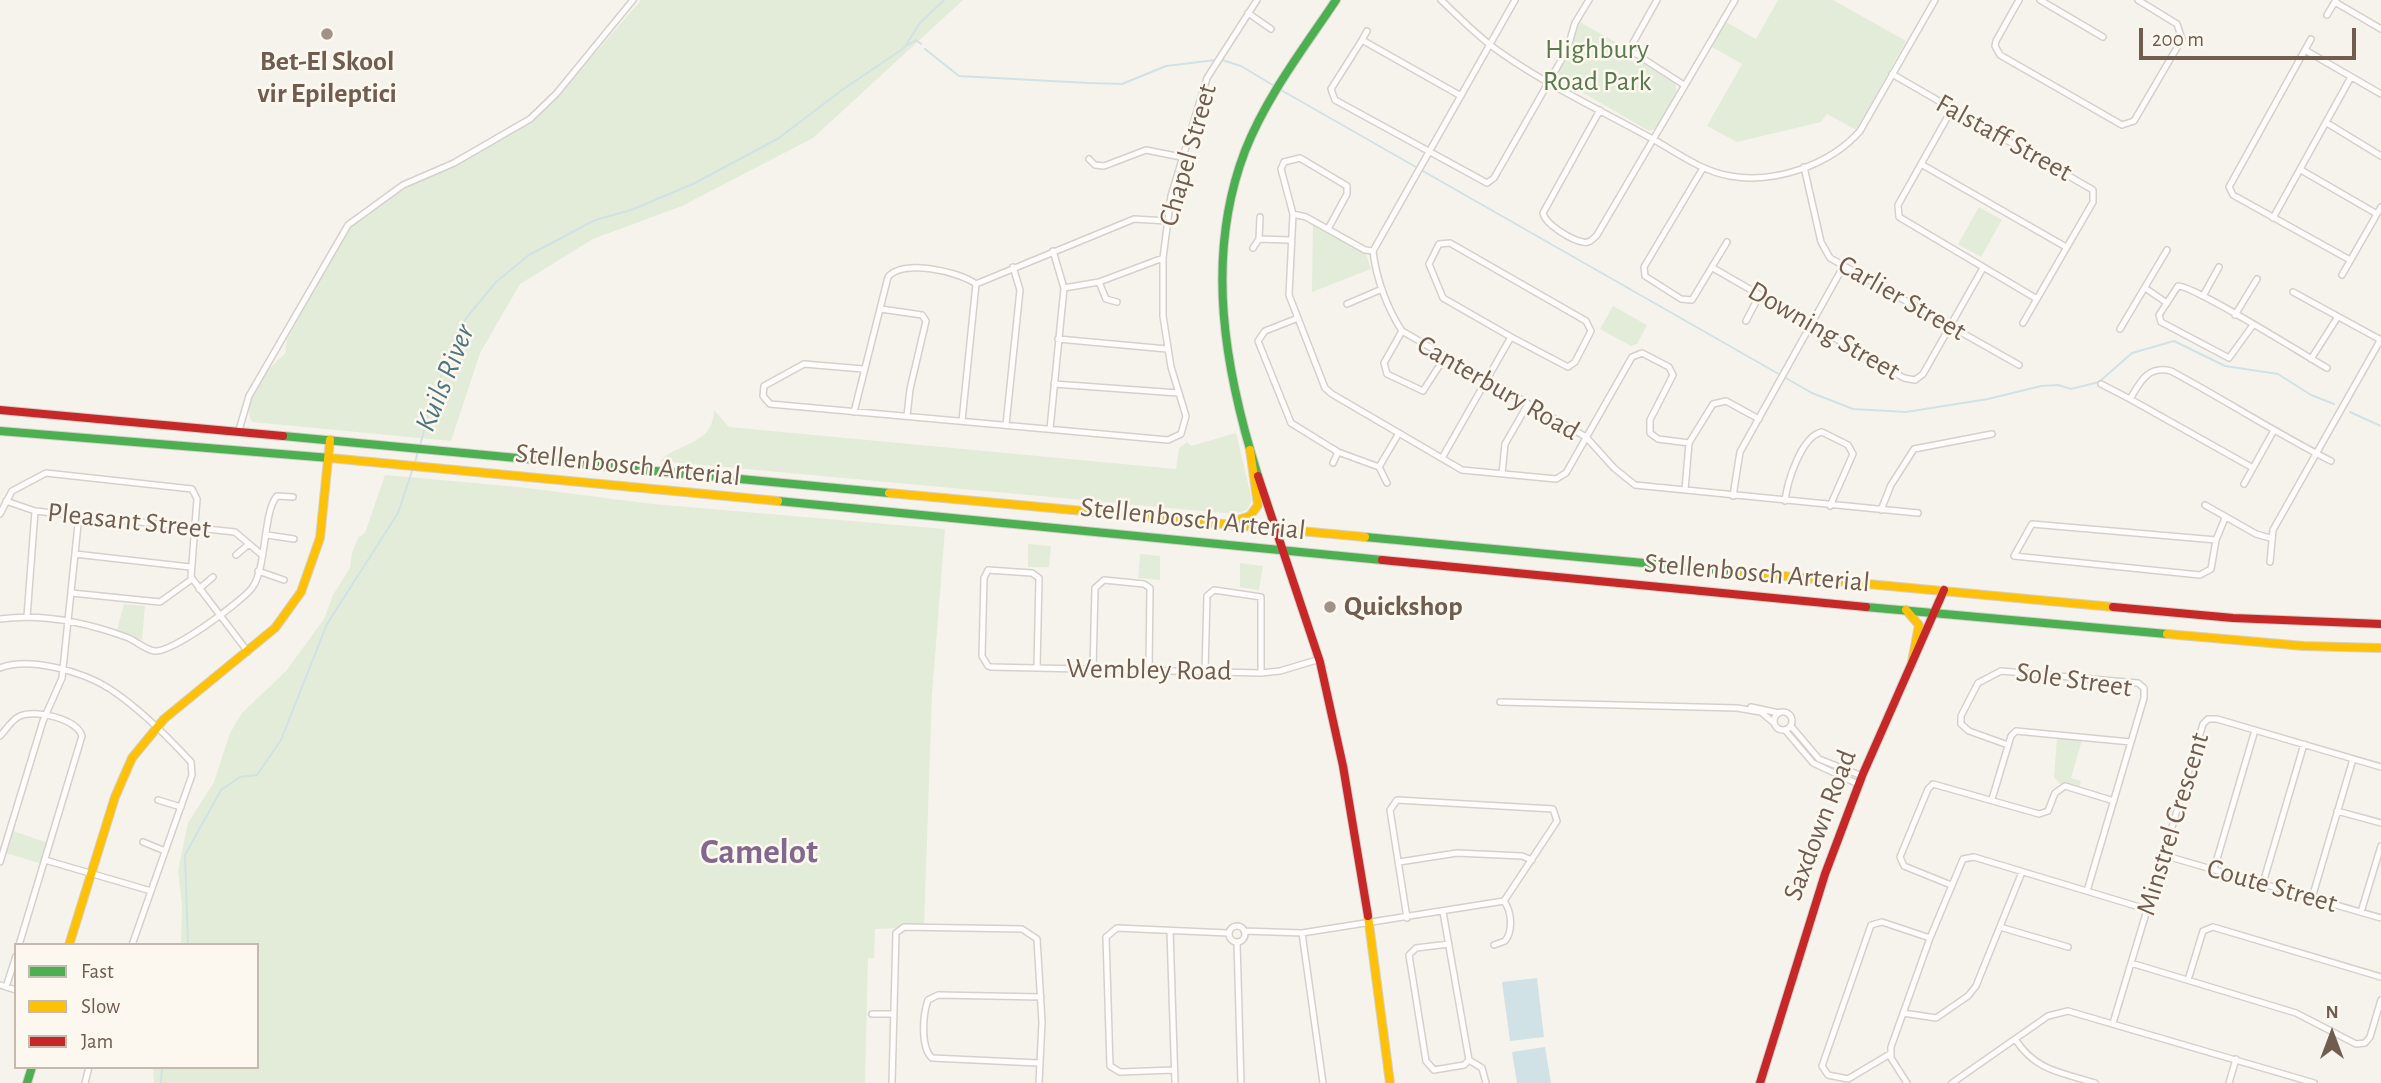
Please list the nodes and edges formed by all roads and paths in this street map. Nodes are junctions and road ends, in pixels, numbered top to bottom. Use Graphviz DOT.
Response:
graph roads {
  1 [pos="633,0"];
  2 [pos="1257,0"];
  3 [pos="1336,0"];
  4 [pos="1441,0"];
  5 [pos="1515,0"];
  6 [pos="1589,0"];
  7 [pos="1657,0"];
  8 [pos="1735,0"];
  9 [pos="1935,0"];
  10 [pos="2019,0"];
  11 [pos="2039,0"];
  12 [pos="2138,0"];
  13 [pos="2335,1"];
  14 [pos="1248,13"];
  15 [pos="2327,15"];
  16 [pos="1271,29"];
  17 [pos="2381,29"];
  18 [pos="1367,31"];
  19 [pos="2103,37"];
  20 [pos="2311,39"];
  21 [pos="1362,40"];
  22 [pos="1491,45"];
  23 [pos="2305,50"];
  24 [pos="1892,74"];
  25 [pos="2351,77"];
  26 [pos="1549,81"];
  27 [pos="1684,85"];
  28 [pos="2381,94"];
  29 [pos="1461,96"];
  30 [pos="1952,109"];
  31 [pos="1600,110"];
  32 [pos="2327,123"];
  33 [pos="1653,139"];
  34 [pos="1429,153"];
  35 [pos="2381,156"];
  36 [pos="1181,157"];
  37 [pos="1089,159"];
  38 [pos="1921,164"];
  39 [pos="1804,167"];
  40 [pos="1703,168"];
  41 [pos="2301,170"];
  42 [pos="2381,207"];
  43 [pos="1293,214"];
  44 [pos="2377,214"];
  45 [pos="1260,217"];
  46 [pos="2273,218"];
  47 [pos="1167,221"];
  48 [pos="1328,229"];
  49 [pos="1259,239"];
  50 [pos="1289,240"];
  51 [pos="1727,242"];
  52 [pos="2066,247"];
  53 [pos="1253,248"];
  54 [pos="2167,250"];
  55 [pos="1053,251"];
  56 [pos="1373,251"];
  57 [pos="1163,258"];
  58 [pos="2350,260"];
  59 [pos="1013,267"];
  60 [pos="1843,267"];
  61 [pos="2219,267"];
  62 [pos="1713,268"];
  63 [pos="1983,268"];
  64 [pos="2342,275"];
  65 [pos="2257,279"];
  66 [pos="1100,282"];
  67 [pos="976,284"];
  68 [pos="1064,288"];
  69 [pos="2145,288"];
  70 [pos="1382,289"];
  71 [pos="2293,292"];
  72 [pos="1759,296"];
  73 [pos="2203,296"];
  74 [pos="2037,299"];
  75 [pos="1117,302"];
  76 [pos="2167,303"];
  77 [pos="1347,304"];
  78 [pos="881,309"];
  79 [pos="2235,315"];
  80 [pos="1298,318"];
  81 [pos="2337,318"];
  82 [pos="1746,321"];
  83 [pos="2023,323"];
  84 [pos="1812,325"];
  85 [pos="2253,325"];
  86 [pos="1951,326"];
  87 [pos="2120,330"];
  88 [pos="1402,331"];
  89 [pos="1511,337"];
  90 [pos="1058,339"];
  91 [pos="2381,340"];
  92 [pos="1167,349"];
  93 [pos="1445,357"];
  94 [pos="2311,359"];
  95 [pos="2020,365"];
  96 [pos="2327,368"];
  97 [pos="863,369"];
  98 [pos="1486,380"];
  99 [pos="1054,384"];
  100 [pos="2101,384"];
  101 [pos="1178,393"];
  102 [pos="2130,399"];
  103 [pos="1528,404"];
  104 [pos="0,410"];
  105 [pos="854,412"];
  106 [pos="907,416"];
  107 [pos="1759,419"];
  108 [pos="962,421"];
  109 [pos="1006,425"];
  110 [pos="1050,429"];
  111 [pos="239,430"];
  112 [pos="0,431"];
  113 [pos="2273,432"];
  114 [pos="1399,433"];
  115 [pos="1992,434"];
  116 [pos="1586,438"];
  117 [pos="330,440"];
  118 [pos="1689,443"];
  119 [pos="1250,450"];
  120 [pos="1338,452"];
  121 [pos="2316,453"];
  122 [pos="328,458"];
  123 [pos="1442,458"];
  124 [pos="2331,461"];
  125 [pos="1333,463"];
  126 [pos="1379,467"];
  127 [pos="2253,468"];
  128 [pos="1502,474"];
  129 [pos="1387,483"];
  130 [pos="2244,484"];
  131 [pos="1685,490"];
  132 [pos="1733,495"];
  133 [pos="293,497"];
  134 [pos="6,501"];
  135 [pos="1785,501"];
  136 [pos="2205,505"];
  137 [pos="1830,506"];
  138 [pos="1881,510"];
  139 [pos="35,511"];
  140 [pos="1918,513"];
  141 [pos="0,514"];
  142 [pos="79,515"];
  143 [pos="2225,518"];
  144 [pos="1230,522"];
  145 [pos="1276,527"];
  146 [pos="194,528"];
  147 [pos="267,535"];
  148 [pos="2270,538"];
  149 [pos="294,539"];
  150 [pos="2216,540"];
  151 [pos="249,544"];
  152 [pos="1283,551"];
  153 [pos="75,554"];
  154 [pos="236,555"];
  155 [pos="262,555"];
  156 [pos="2270,562"];
  157 [pos="190,567"];
  158 [pos="258,571"];
  159 [pos="213,577"];
  160 [pos="192,579"];
  161 [pos="284,580"];
  162 [pos="199,589"];
  163 [pos="1944,590"];
  164 [pos="71,593"];
  165 [pos="1906,610"];
  166 [pos="1935,613"];
  167 [pos="219,614"];
  168 [pos="27,617"];
  169 [pos="0,620"];
  170 [pos="68,621"];
  171 [pos="2381,624"];
  172 [pos="2381,648"];
  173 [pos="248,652"];
  174 [pos="1320,659"];
  175 [pos="1912,662"];
  176 [pos="0,668"];
  177 [pos="1037,668"];
  178 [pos="1093,669"];
  179 [pos="1149,670"];
  180 [pos="62,671"];
  181 [pos="1205,672"];
  182 [pos="1261,673"];
  183 [pos="1500,702"];
  184 [pos="1737,708"];
  185 [pos="1780,713"];
  186 [pos="47,716"];
  187 [pos="1774,723"];
  188 [pos="155,728"];
  189 [pos="1788,728"];
  190 [pos="2255,730"];
  191 [pos="0,736"];
  192 [pos="2131,742"];
  193 [pos="2304,744"];
  194 [pos="2008,745"];
  195 [pos="2353,759"];
  196 [pos="2381,767"];
  197 [pos="1860,780"];
  198 [pos="1992,799"];
  199 [pos="158,800"];
  200 [pos="2114,801"];
  201 [pos="181,807"];
  202 [pos="2337,811"];
  203 [pos="2381,823"];
  204 [pos="143,842"];
  205 [pos="2381,846"];
  206 [pos="165,850"];
  207 [pos="2163,855"];
  208 [pos="45,860"];
  209 [pos="1532,860"];
  210 [pos="0,862"];
  211 [pos="1399,862"];
  212 [pos="2214,869"];
  213 [pos="2022,872"];
  214 [pos="91,873"];
  215 [pos="2263,883"];
  216 [pos="1951,886"];
  217 [pos="151,891"];
  218 [pos="2087,891"];
  219 [pos="2312,898"];
  220 [pos="1504,901"];
  221 [pos="2146,909"];
  222 [pos="1443,912"];
  223 [pos="2361,912"];
  224 [pos="1407,918"];
  225 [pos="2381,918"];
  226 [pos="1367,924"];
  227 [pos="2000,927"];
  228 [pos="1170,931"];
  229 [pos="1244,931"];
  230 [pos="1228,933"];
  231 [pos="1302,933"];
  232 [pos="1930,938"];
  233 [pos="1237,942"];
  234 [pos="20,943"];
  235 [pos="70,943"];
  236 [pos="133,943"];
  237 [pos="1449,944"];
  238 [pos="1494,945"];
  239 [pos="2068,947"];
  240 [pos="14,961"];
  241 [pos="2131,963"];
  242 [pos="2381,978"];
  243 [pos="2188,980"];
  244 [pos="3,986"];
  245 [pos="1041,997"];
  246 [pos="2380,1005"];
  247 [pos="1903,1013"];
  248 [pos="872,1014"];
  249 [pos="893,1014"];
  250 [pos="2113,1023"];
  251 [pos="2015,1039"];
  252 [pos="1890,1054"];
  253 [pos="2236,1059"];
  254 [pos="1469,1060"];
  255 [pos="1038,1063"];
  256 [pos="1174,1070"];
  257 [pos="892,1083"];
  258 [pos="1039,1083"];
  259 [pos="1175,1083"];
  260 [pos="1241,1083"];
  261 [pos="1322,1083"];
  262 [pos="1390,1083"];
  263 [pos="1486,1083"];
  264 [pos="1760,1083"];
  265 [pos="1906,1083"];
  266 [pos="1952,1083"];
  267 [pos="2095,1083"];
  268 [pos="2229,1083"];
  269 [pos="2314,1083"];
  1 -- 111 [label="street"];
  2 -- 14 [label="street, Chapel Street"];
  3 -- 119 [label="main road"];
  4 -- 22 [label="street"];
  5 -- 22 [label="street"];
  6 -- 26 [label="street"];
  7 -- 27 [label="street"];
  8 -- 27 [label="street"];
  9 -- 24 [label="street"];
  10 -- 12 [label="street"];
  11 -- 19 [label="street"];
  13 -- 15 [label="street"];
  13 -- 17 [label="street"];
  14 -- 16 [label="street"];
  14 -- 36 [label="street, Chapel Street"];
  18 -- 21 [label="street"];
  20 -- 23 [label="street"];
  21 -- 29 [label="street"];
  21 -- 34 [label="street"];
  22 -- 26 [label="street"];
  22 -- 29 [label="street"];
  23 -- 25 [label="street"];
  23 -- 46 [label="street"];
  24 -- 30 [label="street, Falstaff Street"];
  24 -- 39 [label="street"];
  25 -- 28 [label="street"];
  25 -- 32 [label="street"];
  26 -- 31 [label="street"];
  26 -- 34 [label="street"];
  27 -- 33 [label="street"];
  29 -- 34 [label="street"];
  30 -- 38 [label="street"];
  30 -- 52 [label="street, Falstaff Street"];
  31 -- 33 [label="street"];
  31 -- 33 [label="street"];
  32 -- 35 [label="street"];
  32 -- 41 [label="street"];
  33 -- 40 [label="street"];
  34 -- 56 [label="street"];
  36 -- 37 [label="street"];
  36 -- 47 [label="street, Chapel Street"];
  38 -- 52 [label="street"];
  38 -- 63 [label="street"];
  39 -- 40 [label="street"];
  39 -- 60 [label="street, Carlier Street"];
  40 -- 62 [label="street"];
  41 -- 44 [label="street"];
  41 -- 46 [label="street"];
  42 -- 44 [label="street"];
  43 -- 48 [label="street"];
  43 -- 48 [label="street"];
  43 -- 50 [label="street"];
  44 -- 58 [label="street"];
  45 -- 49 [label="street"];
  46 -- 58 [label="street"];
  47 -- 55 [label="street"];
  47 -- 57 [label="street, Chapel Street"];
  48 -- 56 [label="street"];
  49 -- 50 [label="street"];
  49 -- 53 [label="street"];
  50 -- 80 [label="street"];
  51 -- 62 [label="street"];
  52 -- 74 [label="street, Falstaff Street"];
  54 -- 69 [label="street"];
  55 -- 59 [label="street"];
  55 -- 68 [label="street"];
  56 -- 70 [label="street, Canterbury Road"];
  57 -- 66 [label="street"];
  57 -- 92 [label="street, Chapel Street"];
  58 -- 64 [label="street"];
  59 -- 67 [label="street"];
  59 -- 109 [label="street"];
  60 -- 84 [label="street"];
  60 -- 86 [label="street, Carlier Street"];
  61 -- 73 [label="street"];
  62 -- 72 [label="street, Downing Street"];
  63 -- 74 [label="street"];
  63 -- 86 [label="street"];
  65 -- 79 [label="street"];
  66 -- 68 [label="street"];
  66 -- 75 [label="street"];
  67 -- 78 [label="street"];
  67 -- 108 [label="street"];
  68 -- 90 [label="street"];
  69 -- 76 [label="street"];
  69 -- 87 [label="street"];
  70 -- 77 [label="street"];
  70 -- 88 [label="street, Canterbury Road"];
  71 -- 81 [label="street"];
  72 -- 82 [label="street"];
  72 -- 84 [label="street, Downing Street"];
  73 -- 76 [label="street"];
  73 -- 79 [label="street"];
  74 -- 83 [label="street, Falstaff Street"];
  76 -- 85 [label="street"];
  78 -- 97 [label="street"];
  78 -- 106 [label="street"];
  79 -- 85 [label="street"];
  80 -- 114 [label="street"];
  80 -- 120 [label="street"];
  81 -- 91 [label="street"];
  81 -- 94 [label="street"];
  84 -- 86 [label="street, Downing Street"];
  84 -- 107 [label="street"];
  85 -- 94 [label="street"];
  86 -- 95 [label="street, Carlier Street"];
  88 -- 93 [label="street, Canterbury Road"];
  88 -- 93 [label="street"];
  89 -- 89 [label="street"];
  89 -- 98 [label="street"];
  90 -- 92 [label="street"];
  90 -- 99 [label="street"];
  91 -- 121 [label="street"];
  92 -- 101 [label="street, Chapel Street"];
  93 -- 98 [label="street, Canterbury Road"];
  94 -- 96 [label="street"];
  97 -- 105 [label="street"];
  97 -- 105 [label="street, Chapel Street"];
  98 -- 103 [label="street, Canterbury Road"];
  98 -- 123 [label="street"];
  99 -- 101 [label="street"];
  99 -- 110 [label="street"];
  100 -- 102 [label="street"];
  101 -- 110 [label="street, Chapel Street"];
  102 -- 113 [label="street"];
  102 -- 127 [label="street"];
  103 -- 116 [label="street, Canterbury Road"];
  103 -- 128 [label="street"];
  104 -- 111 [label="main road, Stellenbosch Arterial"];
  105 -- 106 [label="street, Chapel Street"];
  106 -- 108 [label="street, Chapel Street"];
  107 -- 118 [label="street"];
  107 -- 132 [label="street"];
  108 -- 109 [label="street, Chapel Street"];
  109 -- 110 [label="street, Chapel Street"];
  111 -- 117 [label="main road, Stellenbosch Arterial"];
  112 -- 122 [label="main road, Stellenbosch Arterial"];
  113 -- 121 [label="street"];
  113 -- 127 [label="street"];
  114 -- 123 [label="street"];
  114 -- 126 [label="street"];
  115 -- 138 [label="street"];
  116 -- 118 [label="street"];
  116 -- 128 [label="street"];
  116 -- 131 [label="street, Canterbury Road"];
  117 -- 122 [label="main road"];
  117 -- 144 [label="main road, Stellenbosch Arterial"];
  118 -- 131 [label="street"];
  119 -- 144 [label="main road"];
  119 -- 145 [label="main road"];
  120 -- 125 [label="street"];
  120 -- 126 [label="street"];
  121 -- 124 [label="street"];
  121 -- 148 [label="street"];
  122 -- 152 [label="main road, Stellenbosch Arterial"];
  122 -- 173 [label="main road"];
  123 -- 128 [label="street"];
  126 -- 129 [label="street"];
  127 -- 130 [label="street"];
  131 -- 132 [label="street, Canterbury Road"];
  132 -- 135 [label="street, Canterbury Road"];
  133 -- 147 [label="street"];
  134 -- 139 [label="street, Pleasant Street"];
  134 -- 141 [label="street"];
  134 -- 146 [label="street"];
  135 -- 137 [label="street, Canterbury Road"];
  135 -- 137 [label="street"];
  136 -- 143 [label="street"];
  137 -- 138 [label="street, Canterbury Road"];
  138 -- 140 [label="street, Canterbury Road"];
  139 -- 142 [label="street, Pleasant Street"];
  139 -- 168 [label="street"];
  142 -- 146 [label="street, Pleasant Street"];
  142 -- 153 [label="street"];
  143 -- 148 [label="street"];
  143 -- 150 [label="street"];
  144 -- 145 [label="main road, Stellenbosch Arterial"];
  145 -- 152 [label="main road"];
  145 -- 163 [label="main road, Stellenbosch Arterial"];
  146 -- 151 [label="street, Pleasant Street"];
  146 -- 157 [label="street"];
  147 -- 149 [label="street"];
  147 -- 155 [label="street"];
  148 -- 156 [label="street"];
  150 -- 150 [label="street"];
  151 -- 154 [label="street, Pleasant Street"];
  151 -- 155 [label="street, Pleasant Street"];
  152 -- 165 [label="main road, Stellenbosch Arterial"];
  152 -- 174 [label="main road"];
  153 -- 157 [label="street"];
  153 -- 164 [label="street"];
  155 -- 158 [label="street"];
  157 -- 160 [label="street"];
  158 -- 161 [label="street"];
  158 -- 167 [label="street"];
  159 -- 162 [label="street, Pleasant Street"];
  160 -- 162 [label="street"];
  160 -- 164 [label="street"];
  162 -- 167 [label="street"];
  163 -- 166 [label="main road, Saxdown Road"];
  163 -- 171 [label="main road, Stellenbosch Arterial"];
  164 -- 170 [label="street"];
  165 -- 166 [label="main road, Stellenbosch Arterial"];
  165 -- 175 [label="main road"];
  166 -- 172 [label="main road, Stellenbosch Arterial"];
  166 -- 175 [label="main road, Saxdown Road"];
  167 -- 170 [label="street"];
  167 -- 173 [label="street"];
  168 -- 169 [label="street"];
  168 -- 170 [label="street"];
  170 -- 180 [label="street"];
  173 -- 188 [label="main road"];
  174 -- 182 [label="street, Wembley Road"];
  174 -- 226 [label="main road"];
  175 -- 197 [label="main road, Saxdown Road"];
  176 -- 180 [label="street"];
  177 -- 177 [label="street, Wembley Road"];
  177 -- 178 [label="street, Wembley Road"];
  178 -- 179 [label="street, Wembley Road"];
  178 -- 179 [label="street"];
  179 -- 181 [label="street, Wembley Road"];
  180 -- 186 [label="street"];
  180 -- 188 [label="street"];
  181 -- 182 [label="street, Wembley Road"];
  181 -- 182 [label="street"];
  183 -- 184 [label="street"];
  184 -- 185 [label="street"];
  184 -- 187 [label="street"];
  185 -- 187 [label="street"];
  185 -- 189 [label="street"];
  186 -- 191 [label="street"];
  186 -- 208 [label="street"];
  186 -- 210 [label="street"];
  187 -- 189 [label="street"];
  188 -- 201 [label="street"];
  188 -- 214 [label="main road"];
  189 -- 197 [label="street"];
  190 -- 193 [label="street, Minstrel Crescent"];
  190 -- 207 [label="street, Minstrel Crescent"];
  190 -- 212 [label="street"];
  192 -- 194 [label="street"];
  192 -- 194 [label="street, Sole Street"];
  192 -- 200 [label="street, Sole Street"];
  193 -- 195 [label="street, Minstrel Crescent"];
  193 -- 215 [label="street"];
  194 -- 198 [label="street"];
  195 -- 196 [label="street, Minstrel Crescent"];
  195 -- 202 [label="street"];
  197 -- 264 [label="main road, Saxdown Road"];
  198 -- 200 [label="street"];
  198 -- 216 [label="street"];
  199 -- 201 [label="street"];
  200 -- 218 [label="street, Sole Street"];
  201 -- 206 [label="street"];
  202 -- 203 [label="street"];
  202 -- 219 [label="street"];
  204 -- 206 [label="street"];
  205 -- 223 [label="street"];
  206 -- 217 [label="street"];
  207 -- 212 [label="street, Coute Street"];
  207 -- 221 [label="street, Minstrel Crescent"];
  208 -- 214 [label="street"];
  208 -- 234 [label="street"];
  209 -- 211 [label="street"];
  209 -- 211 [label="street"];
  209 -- 220 [label="street"];
  211 -- 224 [label="street"];
  212 -- 215 [label="street, Coute Street"];
  213 -- 216 [label="street"];
  213 -- 218 [label="street"];
  213 -- 227 [label="street"];
  214 -- 217 [label="street"];
  214 -- 235 [label="main road"];
  215 -- 219 [label="street, Coute Street"];
  216 -- 232 [label="street"];
  217 -- 236 [label="street"];
  218 -- 221 [label="street"];
  219 -- 223 [label="street, Coute Street"];
  220 -- 222 [label="street"];
  220 -- 238 [label="street"];
  221 -- 241 [label="street, Minstrel Crescent"];
  222 -- 224 [label="street"];
  222 -- 237 [label="street"];
  223 -- 225 [label="street, Coute Street"];
  224 -- 226 [label="street"];
  226 -- 231 [label="street"];
  226 -- 262 [label="main road"];
  227 -- 239 [label="street"];
  227 -- 247 [label="street"];
  228 -- 230 [label="street"];
  228 -- 256 [label="street"];
  228 -- 256 [label="street"];
  229 -- 230 [label="street"];
  229 -- 231 [label="street"];
  229 -- 233 [label="street"];
  230 -- 233 [label="street"];
  231 -- 261 [label="street"];
  232 -- 247 [label="street"];
  232 -- 252 [label="street"];
  233 -- 260 [label="street"];
  237 -- 254 [label="street"];
  237 -- 254 [label="street"];
  240 -- 244 [label="street"];
  241 -- 243 [label="street"];
  241 -- 250 [label="street, Minstrel Crescent"];
  242 -- 243 [label="street"];
  243 -- 246 [label="street"];
  245 -- 249 [label="street"];
  245 -- 255 [label="street"];
  245 -- 255 [label="street"];
  247 -- 252 [label="street"];
  248 -- 249 [label="street"];
  249 -- 257 [label="street"];
  250 -- 251 [label="street"];
  250 -- 253 [label="street"];
  251 -- 266 [label="street"];
  251 -- 267 [label="street"];
  252 -- 265 [label="street"];
  253 -- 268 [label="street"];
  253 -- 269 [label="street"];
  254 -- 263 [label="street"];
  255 -- 258 [label="street"];
  256 -- 259 [label="street"];
}
